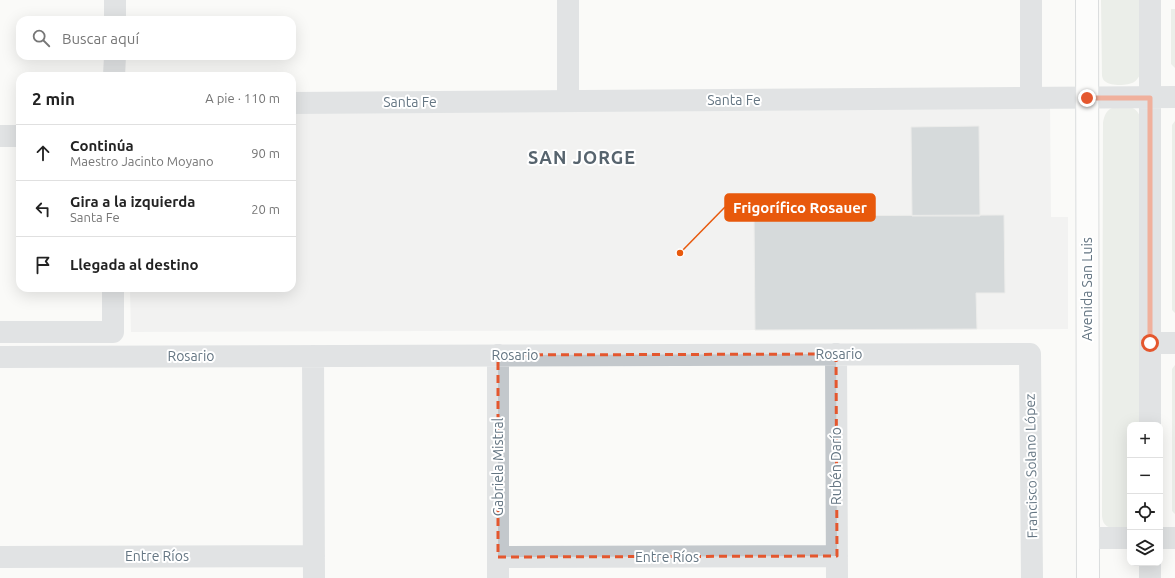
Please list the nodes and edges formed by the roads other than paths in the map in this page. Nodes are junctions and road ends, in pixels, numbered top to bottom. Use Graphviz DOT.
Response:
graph roads {
  1 [pos="115,0"];
  2 [pos="568,0"];
  3 [pos="1031,0"];
  4 [pos="1087,0"];
  5 [pos="1150,0"];
  6 [pos="115,16"];
  7 [pos="114,60"];
  8 [pos="114,72"];
  9 [pos="1175,97"];
  10 [pos="1031,98"];
  11 [pos="1087,98"];
  12 [pos="1150,98"];
  13 [pos="568,101"];
  14 [pos="296,103"];
  15 [pos="0,136"];
  16 [pos="16,136"];
  17 [pos="113,292"];
  18 [pos="0,332"];
  19 [pos="1150,343"];
  20 [pos="1175,343"];
  21 [pos="836,354"];
  22 [pos="1030,354"];
  23 [pos="498,355"];
  24 [pos="313,356"];
  25 [pos="0,357"];
  26 [pos="1150,422"];
  27 [pos="1088,538"];
  28 [pos="1127,538"];
  29 [pos="1163,538"];
  30 [pos="1175,538"];
  31 [pos="314,556"];
  32 [pos="837,556"];
  33 [pos="0,557"];
  34 [pos="1150,566"];
  35 [pos="498,568"];
  36 [pos="314,578"];
  37 [pos="837,578"];
  38 [pos="1032,578"];
  39 [pos="1088,578"];
  40 [pos="1150,578"];
  1 -- 6 [label="street"];
  2 -- 13 [label="street"];
  3 -- 10 [label="street"];
  4 -- 11 [label="main road, Avenida San Luis"];
  5 -- 12 [label="street"];
  7 -- 8 [label="street"];
  9 -- 12 [label="street, Santa Fe"];
  10 -- 11 [label="street, Santa Fe"];
  10 -- 13 [label="street, Santa Fe"];
  11 -- 12 [label="street, Santa Fe"];
  11 -- 27 [label="main road, Avenida San Luis"];
  12 -- 19 [label="street"];
  13 -- 14 [label="street, Santa Fe"];
  15 -- 16 [label="street"];
  17 -- 18 [label="street"];
  19 -- 20 [label="street"];
  19 -- 26 [label="street"];
  21 -- 22 [label="street, Rosario"];
  21 -- 23 [label="street, Rosario"];
  21 -- 32 [label="street, Rubén Darío"];
  22 -- 38 [label="street, Francisco Solano López"];
  23 -- 24 [label="street, Rosario"];
  23 -- 35 [label="street, Gabriela Mistral"];
  24 -- 25 [label="street, Rosario"];
  24 -- 31 [label="street"];
  27 -- 28 [label="street"];
  27 -- 39 [label="main road, Avenida San Luis"];
  29 -- 30 [label="street"];
  31 -- 33 [label="street, Entre Ríos"];
  31 -- 36 [label="street"];
  32 -- 35 [label="street, Entre Ríos"];
  32 -- 37 [label="street, Rubén Darío"];
  34 -- 40 [label="street"];
}
